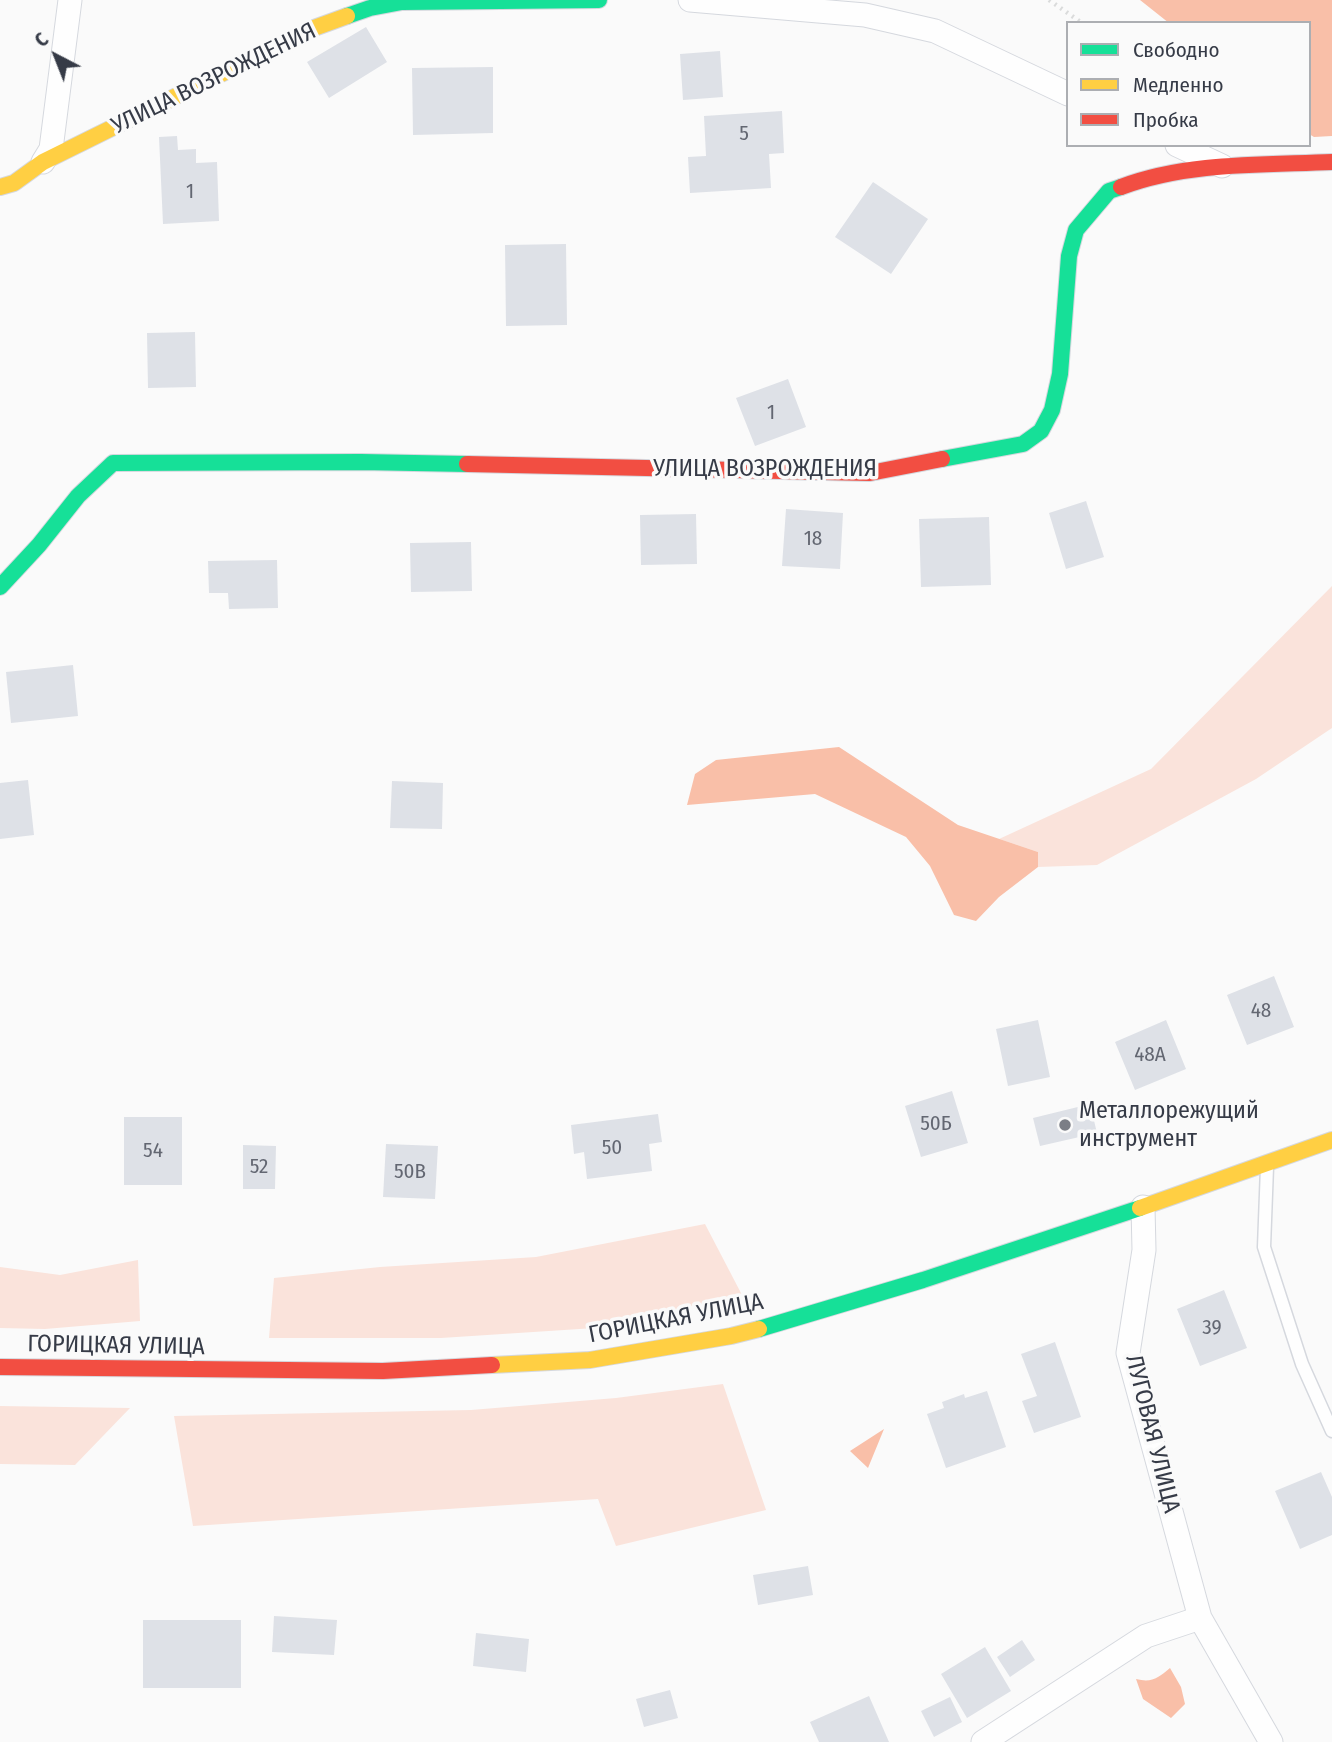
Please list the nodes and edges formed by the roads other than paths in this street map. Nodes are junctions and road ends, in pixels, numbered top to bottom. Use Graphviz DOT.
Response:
graph roads {
  1 [pos="70,0"];
  2 [pos="598,0"];
  3 [pos="690,0"];
  4 [pos="1066,93"];
  5 [pos="1181,147"];
  6 [pos="43,162"];
  7 [pos="1332,162"];
  8 [pos="1222,166"];
  9 [pos="0,187"];
  10 [pos="0,587"];
  11 [pos="1332,1140"];
  12 [pos="1267,1163"];
  13 [pos="1143,1207"];
  14 [pos="0,1367"];
  15 [pos="1332,1431"];
  16 [pos="1200,1618"];
  17 [pos="983,1742"];
  18 [pos="1271,1742"];
  1 -- 6 [label="street"];
  2 -- 6 [label="street, УЛИЦА ВОЗРОЖДЕНИЯ"];
  3 -- 4 [label="street"];
  5 -- 8 [label="street"];
  6 -- 9 [label="street, УЛИЦА ВОЗРОЖДЕНИЯ"];
  7 -- 8 [label="street"];
  8 -- 10 [label="street, УЛИЦА ВОЗРОЖДЕНИЯ"];
  11 -- 12 [label="street, ГОРИЦКАЯ УЛИЦА"];
  12 -- 13 [label="street, ГОРИЦКАЯ УЛИЦА"];
  12 -- 15 [label="lane"];
  13 -- 14 [label="street, ГОРИЦКАЯ УЛИЦА"];
  13 -- 16 [label="street, ЛУГОВАЯ УЛИЦА"];
  16 -- 17 [label="street"];
  16 -- 18 [label="street, ЛУГОВАЯ УЛИЦА"];
}
